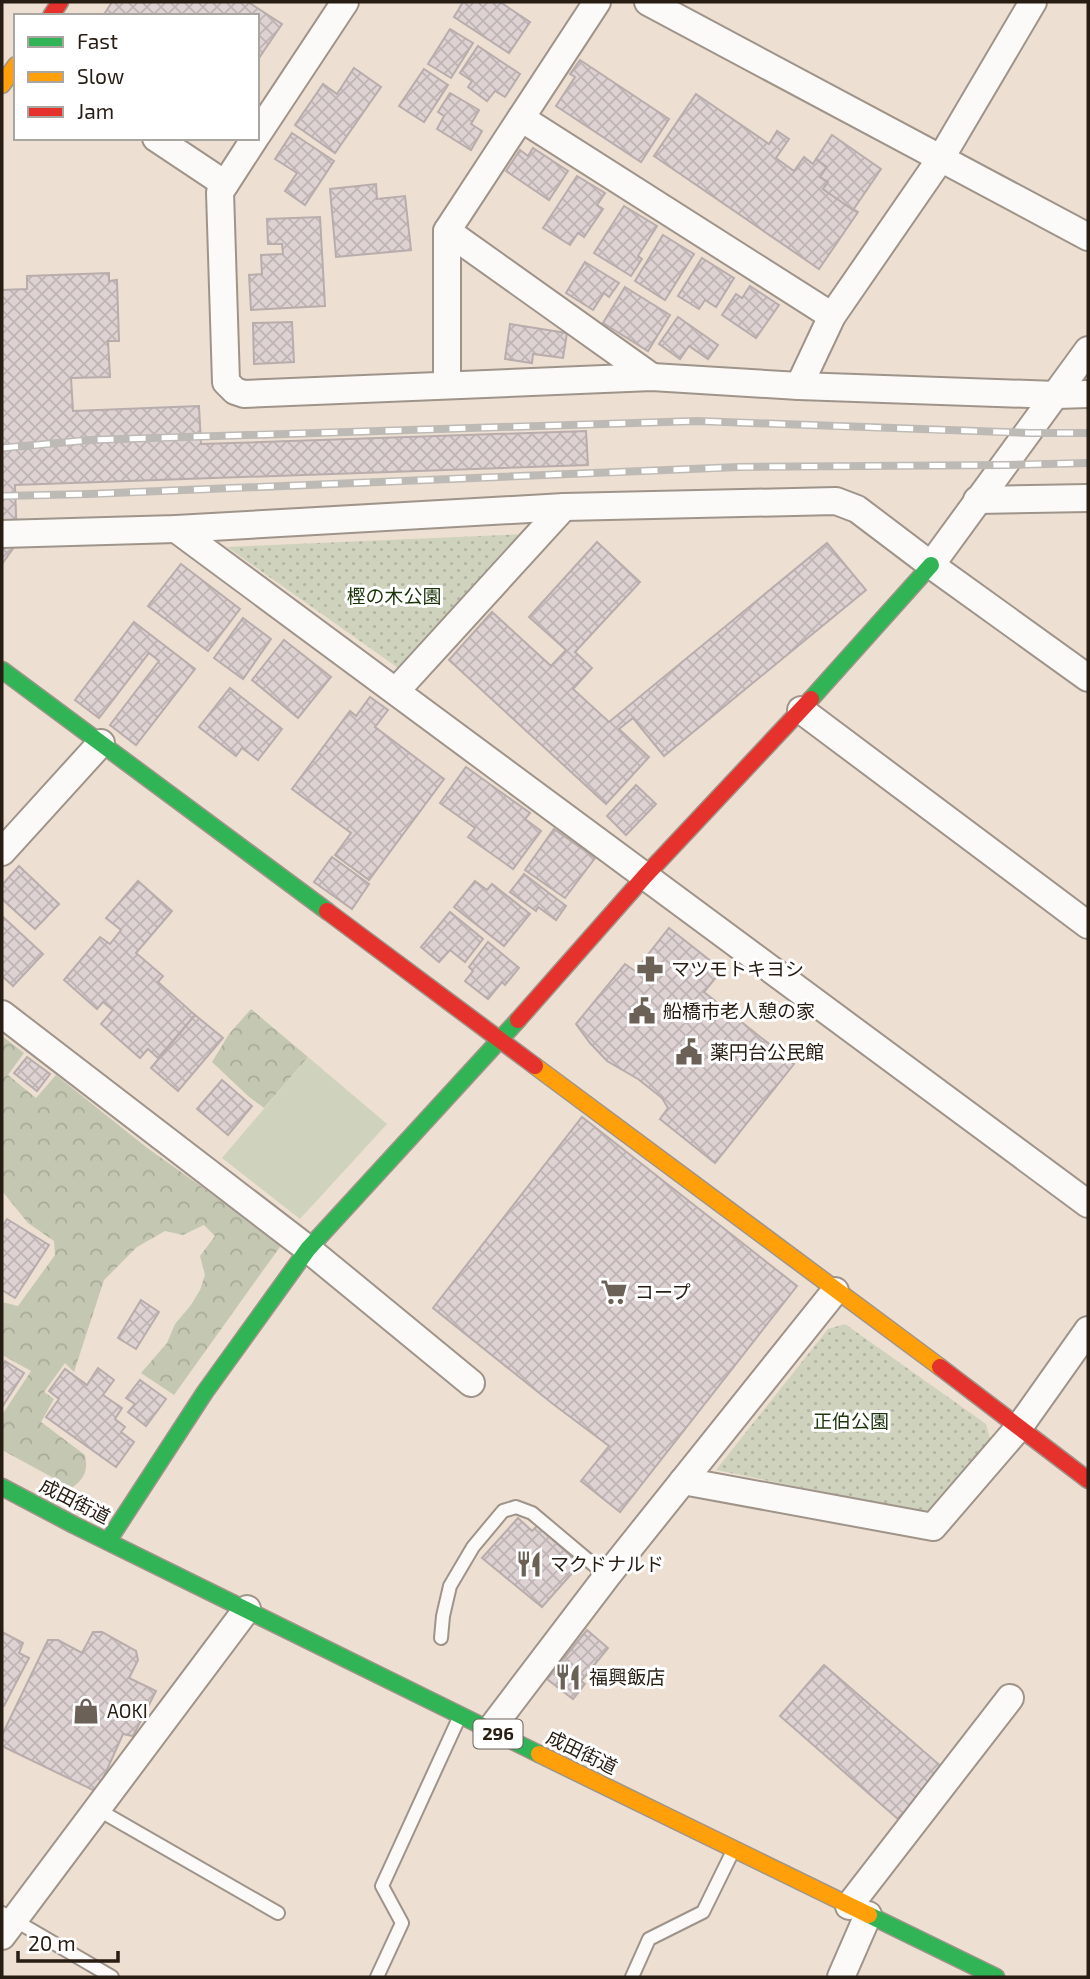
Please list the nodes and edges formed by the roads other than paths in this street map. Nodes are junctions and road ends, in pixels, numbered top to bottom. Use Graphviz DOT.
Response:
graph roads {
  1 [pos="345,2"];
  2 [pos="597,2"];
  3 [pos="648,2"];
  4 [pos="1033,2"];
  5 [pos="14,68"];
  6 [pos="2,85"];
  7 [pos="521,118"];
  8 [pos="259,132"];
  9 [pos="159,140"];
  10 [pos="254,140"];
  11 [pos="941,158"];
  12 [pos="225,184"];
  13 [pos="447,231"];
  14 [pos="1088,237"];
  15 [pos="832,316"];
  16 [pos="1088,351"];
  17 [pos="652,377"];
  18 [pos="447,385"];
  19 [pos="799,386"];
  20 [pos="1088,394"];
  21 [pos="1056,395"];
  22 [pos="1088,498"];
  23 [pos="977,500"];
  24 [pos="564,507"];
  25 [pos="176,529"];
  26 [pos="2,534"];
  27 [pos="931,565"];
  28 [pos="2,670"];
  29 [pos="1088,678"];
  30 [pos="396,691"];
  31 [pos="801,710"];
  32 [pos="101,743"];
  33 [pos="2,852"];
  34 [pos="645,876"];
  35 [pos="1088,925"];
  36 [pos="2,1014"];
  37 [pos="500,1040"];
  38 [pos="1088,1204"];
  39 [pos="308,1249"];
  40 [pos="835,1292"];
  41 [pos="1088,1330"];
  42 [pos="471,1383"];
  43 [pos="1020,1426"];
  44 [pos="1088,1480"];
  45 [pos="683,1481"];
  46 [pos="2,1487"];
  47 [pos="108,1541"];
  48 [pos="607,1576"];
  49 [pos="247,1609"];
  50 [pos="441,1639"];
  51 [pos="1010,1698"];
  52 [pos="460,1715"];
  53 [pos="490,1730"];
  54 [pos="96,1809"];
  55 [pos="734,1850"];
  56 [pos="858,1911"];
  57 [pos="278,1913"];
  58 [pos="6,1923"];
  59 [pos="112,1977"];
  60 [pos="377,1977"];
  61 [pos="632,1977"];
  62 [pos="841,1977"];
  63 [pos="996,1977"];
  1 -- 8 [label="street"];
  2 -- 7 [label="street"];
  3 -- 11 [label="street"];
  4 -- 11 [label="street"];
  5 -- 6 [label="main road"];
  7 -- 13 [label="street"];
  7 -- 15 [label="street"];
  9 -- 12 [label="street"];
  10 -- 12 [label="street"];
  11 -- 14 [label="street"];
  11 -- 15 [label="street"];
  12 -- 18 [label="street"];
  13 -- 17 [label="street"];
  13 -- 18 [label="street"];
  15 -- 19 [label="street"];
  16 -- 21 [label="street"];
  17 -- 18 [label="street"];
  17 -- 19 [label="street"];
  19 -- 21 [label="street"];
  20 -- 21 [label="street"];
  21 -- 23 [label="street"];
  22 -- 23 [label="street"];
  23 -- 27 [label="street"];
  24 -- 25 [label="street"];
  24 -- 27 [label="street"];
  24 -- 30 [label="street"];
  25 -- 26 [label="street"];
  25 -- 30 [label="street"];
  27 -- 29 [label="street"];
  27 -- 31 [label="main road"];
  28 -- 32 [label="main road"];
  30 -- 34 [label="street"];
  31 -- 34 [label="main road"];
  31 -- 35 [label="street"];
  32 -- 33 [label="street"];
  32 -- 37 [label="main road"];
  34 -- 37 [label="main road"];
  34 -- 38 [label="street"];
  36 -- 39 [label="street"];
  37 -- 39 [label="main road"];
  37 -- 40 [label="main road"];
  39 -- 42 [label="street"];
  39 -- 47 [label="main road"];
  40 -- 43 [label="main road"];
  40 -- 45 [label="street"];
  41 -- 43 [label="street"];
  43 -- 44 [label="main road"];
  43 -- 45 [label="street"];
  45 -- 48 [label="street"];
  46 -- 47 [label="main road, 成田街道 / 296"];
  47 -- 49 [label="main road, 成田街道 / 296"];
  48 -- 50 [label="lane"];
  48 -- 53 [label="street"];
  49 -- 52 [label="main road, 成田街道 / 296"];
  49 -- 54 [label="street"];
  51 -- 56 [label="street"];
  52 -- 53 [label="main road, 成田街道 / 296"];
  52 -- 60 [label="lane"];
  53 -- 55 [label="main road, 成田街道 / 296"];
  54 -- 57 [label="lane"];
  54 -- 58 [label="street"];
  55 -- 56 [label="main road, 成田街道 / 296"];
  55 -- 61 [label="lane"];
  56 -- 62 [label="street"];
  56 -- 63 [label="main road, 成田街道 / 296"];
  58 -- 59 [label="lane"];
}
